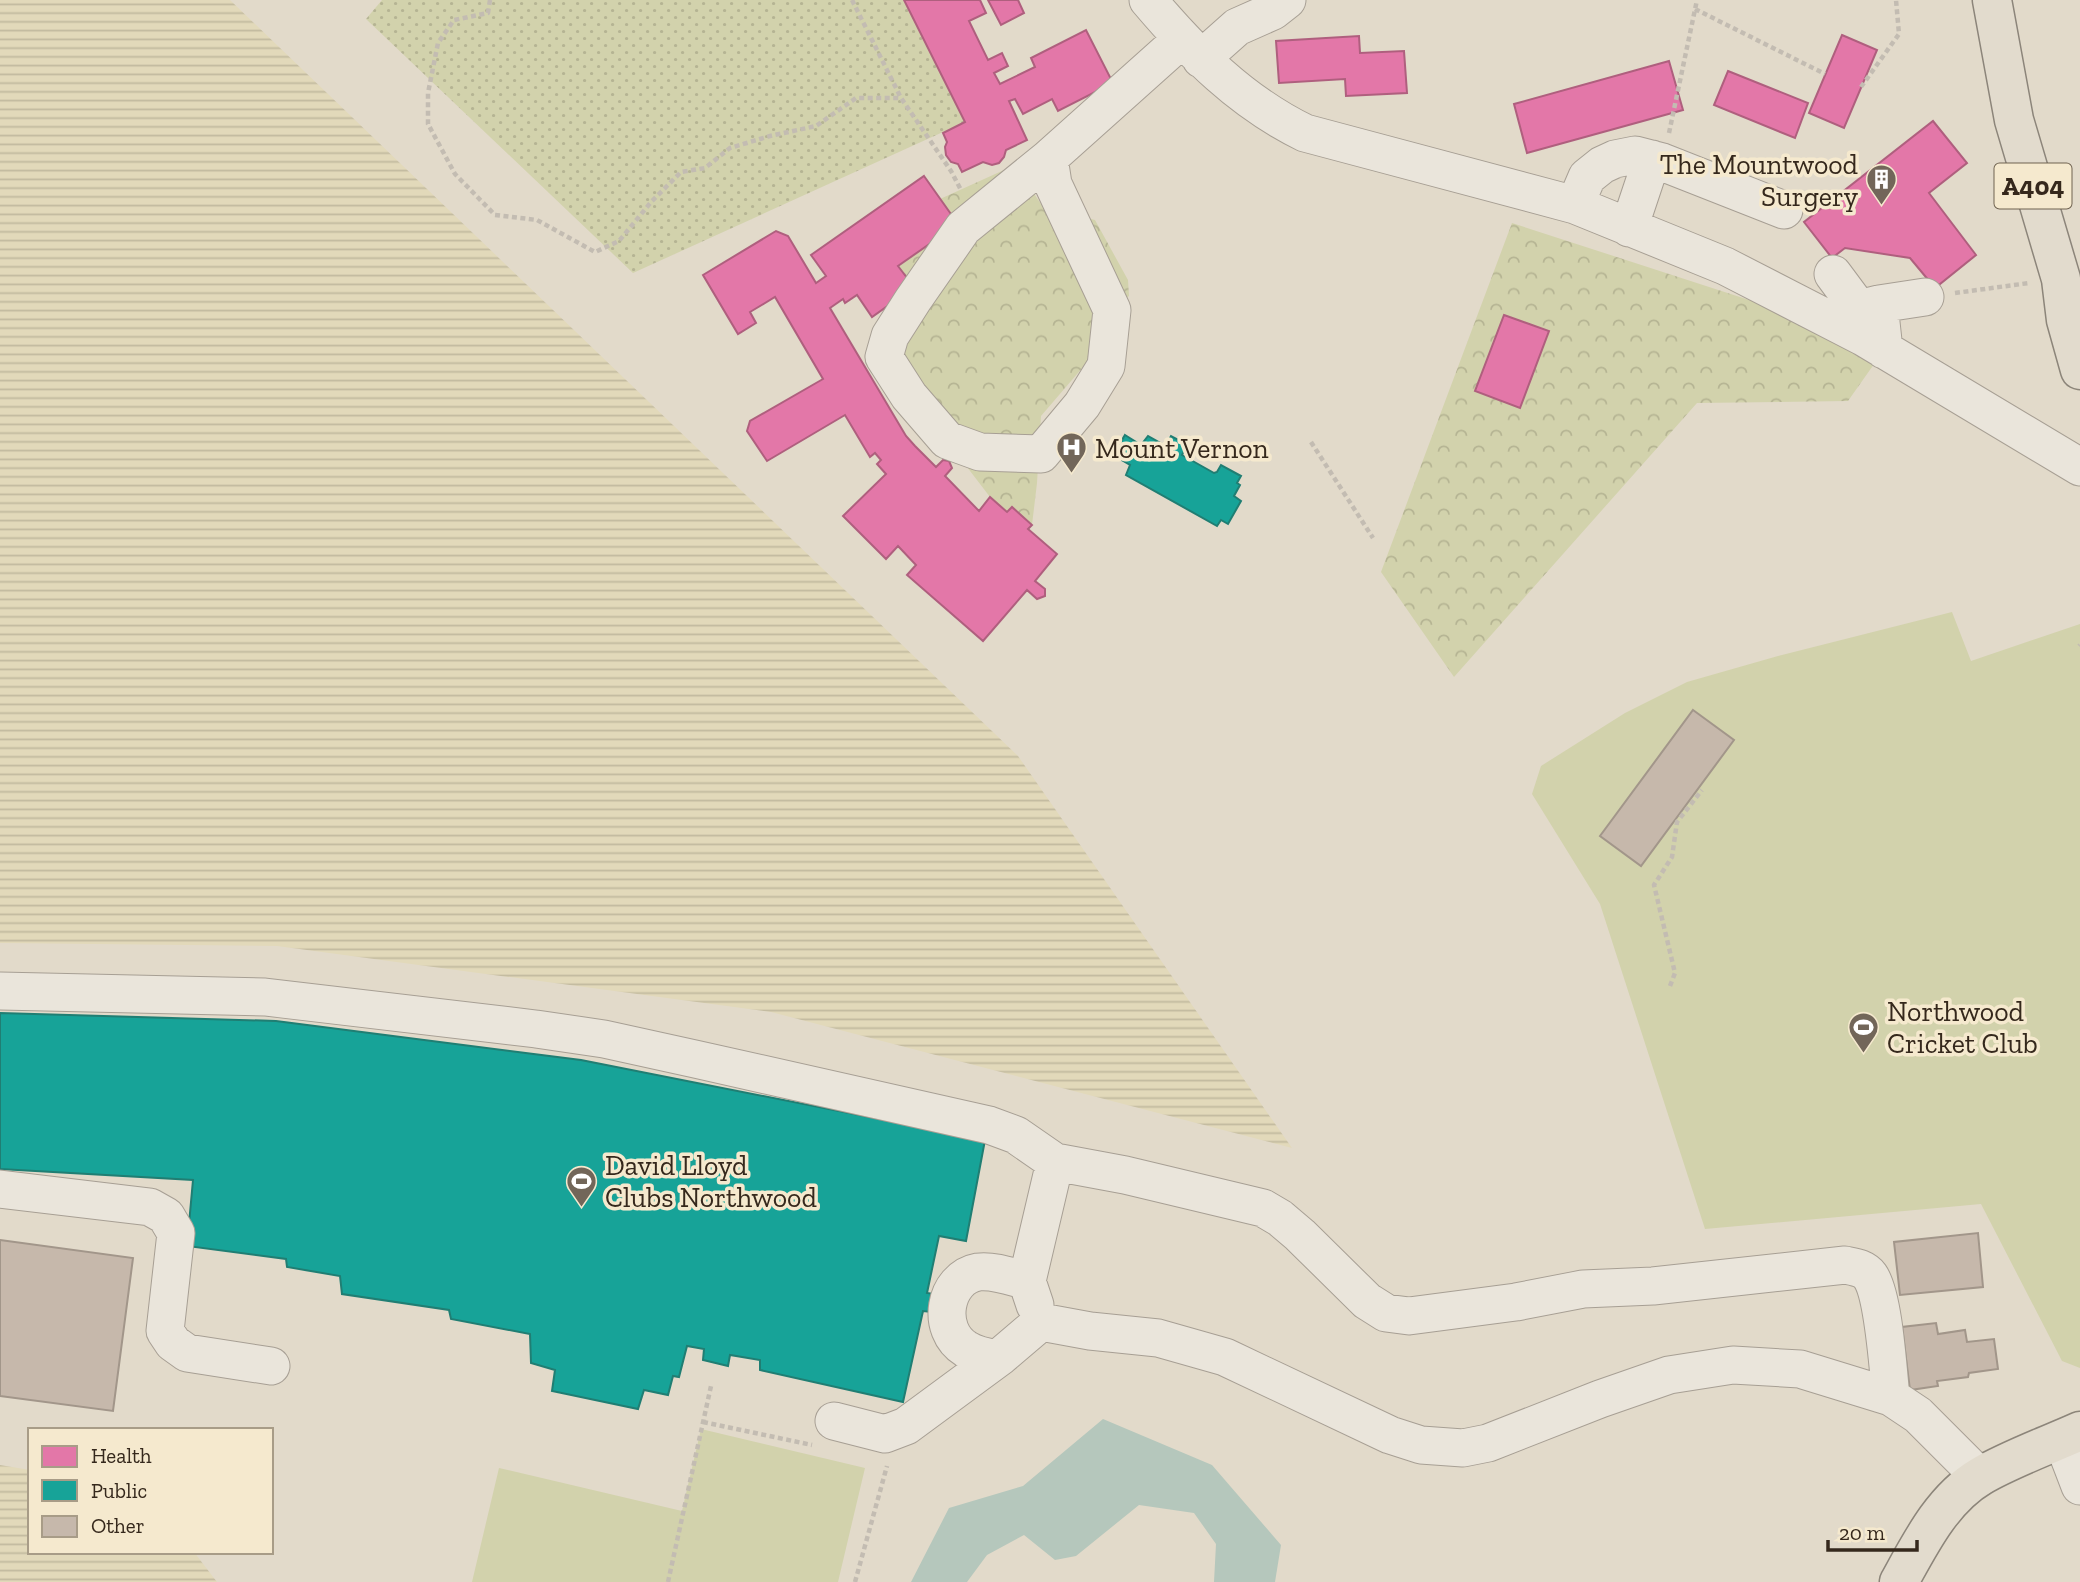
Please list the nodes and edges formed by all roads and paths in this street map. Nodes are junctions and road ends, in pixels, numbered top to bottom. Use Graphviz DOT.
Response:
graph roads {
  1 [pos="490,0"];
  2 [pos="852,0"];
  3 [pos="1148,0"];
  4 [pos="1287,0"];
  5 [pos="1697,0"];
  6 [pos="1896,0"];
  7 [pos="1992,0"];
  8 [pos="1695,9"];
  9 [pos="1191,49"];
  10 [pos="1825,74"];
  11 [pos="1861,87"];
  12 [pos="901,98"];
  13 [pos="1657,160"];
  14 [pos="1060,181"];
  15 [pos="1575,205"];
  16 [pos="1784,210"];
  17 [pos="976,217"];
  18 [pos="1629,228"];
  19 [pos="1833,274"];
  20 [pos="2061,279"];
  21 [pos="1925,297"];
  22 [pos="1879,304"];
  23 [pos="1884,350"];
  24 [pos="2080,370"];
  25 [pos="1311,442"];
  26 [pos="2080,467"];
  27 [pos="1373,538"];
  28 [pos="1702,790"];
  29 [pos="1671,986"];
  30 [pos="0,991"];
  31 [pos="1055,1163"];
  32 [pos="0,1189"];
  33 [pos="1027,1281"];
  34 [pos="1041,1322"];
  35 [pos="997,1359"];
  36 [pos="271,1366"];
  37 [pos="711,1386"];
  38 [pos="1891,1396"];
  39 [pos="703,1422"];
  40 [pos="828,1434"];
  41 [pos="2071,1435"];
  42 [pos="888,1461"];
  43 [pos="1980,1476"];
  44 [pos="2080,1486"];
  45 [pos="668,1582"];
  46 [pos="855,1582"];
  47 [pos="1899,1582"];
  1 -- 12 [label="path"];
  2 -- 12 [label="path"];
  3 -- 9 [label="street"];
  4 -- 9 [label="street"];
  5 -- 8 [label="path"];
  6 -- 11 [label="path"];
  7 -- 20 [label="main road, A404"];
  8 -- 10 [label="path"];
  8 -- 13 [label="path"];
  9 -- 14 [label="street"];
  9 -- 15 [label="street"];
  12 -- 17 [label="path"];
  13 -- 15 [label="street"];
  13 -- 16 [label="street"];
  13 -- 18 [label="street"];
  14 -- 17 [label="street"];
  14 -- 17 [label="street"];
  15 -- 18 [label="street"];
  18 -- 23 [label="street"];
  19 -- 22 [label="street"];
  20 -- 21 [label="path"];
  20 -- 24 [label="main road, A404"];
  21 -- 22 [label="street"];
  22 -- 23 [label="street"];
  23 -- 26 [label="street"];
  25 -- 27 [label="path"];
  28 -- 29 [label="path"];
  30 -- 31 [label="street"];
  31 -- 33 [label="street"];
  31 -- 38 [label="street"];
  32 -- 36 [label="street"];
  33 -- 34 [label="street"];
  33 -- 35 [label="street"];
  34 -- 35 [label="street"];
  34 -- 38 [label="street"];
  35 -- 40 [label="street"];
  37 -- 39 [label="path"];
  38 -- 43 [label="street"];
  39 -- 40 [label="path"];
  39 -- 45 [label="path"];
  41 -- 43 [label="main road"];
  41 -- 44 [label="street"];
  42 -- 46 [label="path"];
  43 -- 47 [label="main road"];
}
